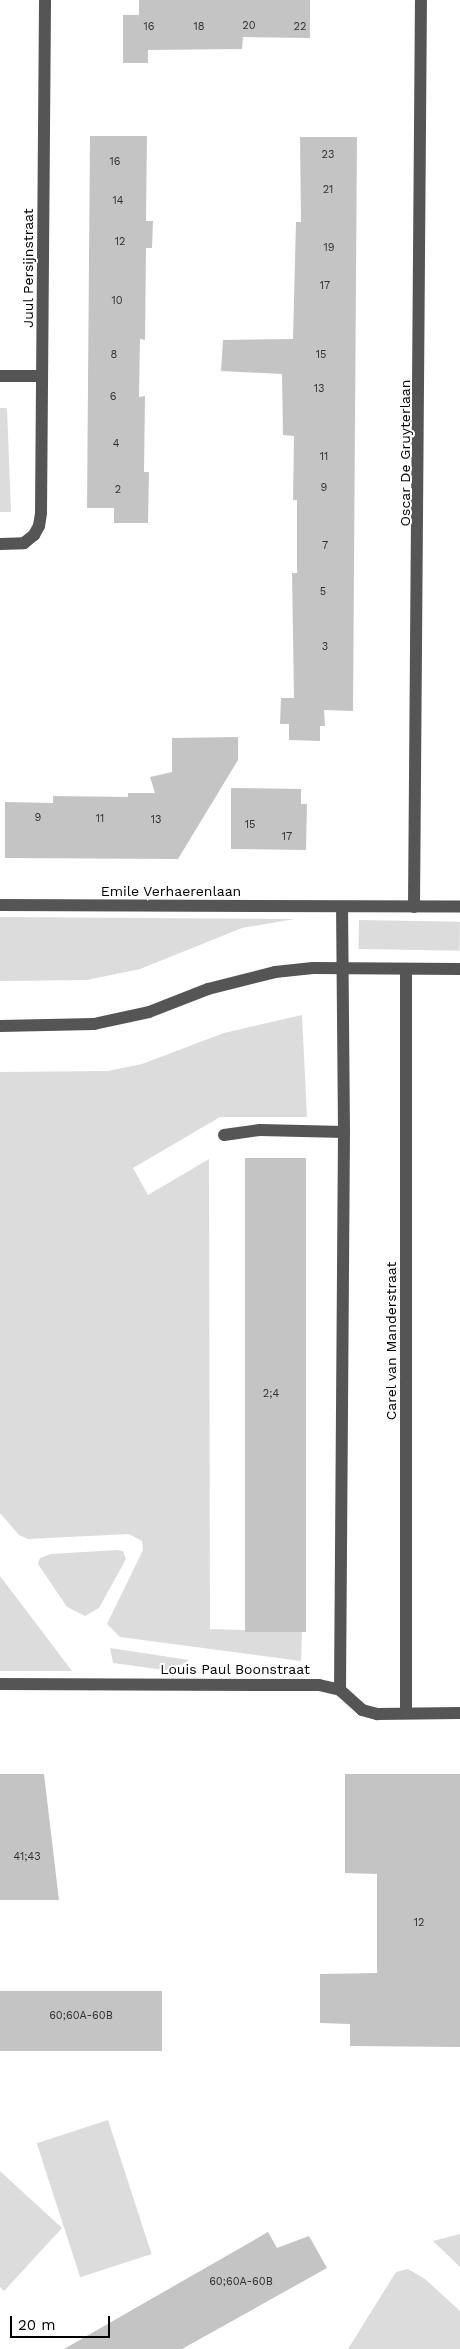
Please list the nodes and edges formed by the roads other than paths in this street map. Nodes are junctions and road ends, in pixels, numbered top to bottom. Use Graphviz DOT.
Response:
graph roads {
  1 [pos="46,0"];
  2 [pos="422,0"];
  3 [pos="0,376"];
  4 [pos="42,376"];
  5 [pos="0,544"];
  6 [pos="0,905"];
  7 [pos="342,907"];
  8 [pos="414,907"];
  9 [pos="460,907"];
  10 [pos="343,969"];
  11 [pos="406,969"];
  12 [pos="460,969"];
  13 [pos="0,1026"];
  14 [pos="344,1132"];
  15 [pos="224,1135"];
  16 [pos="0,1684"];
  17 [pos="340,1690"];
  18 [pos="406,1713"];
  19 [pos="460,1713"];
  1 -- 4 [label="street, Juul Persijnstraat"];
  2 -- 8 [label="street, Oscar De Gruyterlaan"];
  3 -- 4 [label="street"];
  4 -- 5 [label="street, Juul Persijnstraat"];
  6 -- 7 [label="street, Emile Verhaerenlaan"];
  7 -- 8 [label="street, Emile Verhaerenlaan"];
  7 -- 10 [label="street"];
  8 -- 9 [label="street, Emile Verhaerenlaan"];
  10 -- 11 [label="street"];
  10 -- 13 [label="street"];
  10 -- 14 [label="street"];
  11 -- 12 [label="street"];
  11 -- 18 [label="street, Carel van Manderstraat"];
  14 -- 15 [label="street"];
  14 -- 17 [label="street"];
  16 -- 17 [label="street, Louis Paul Boonstraat"];
  17 -- 18 [label="street"];
  18 -- 19 [label="street"];
}
